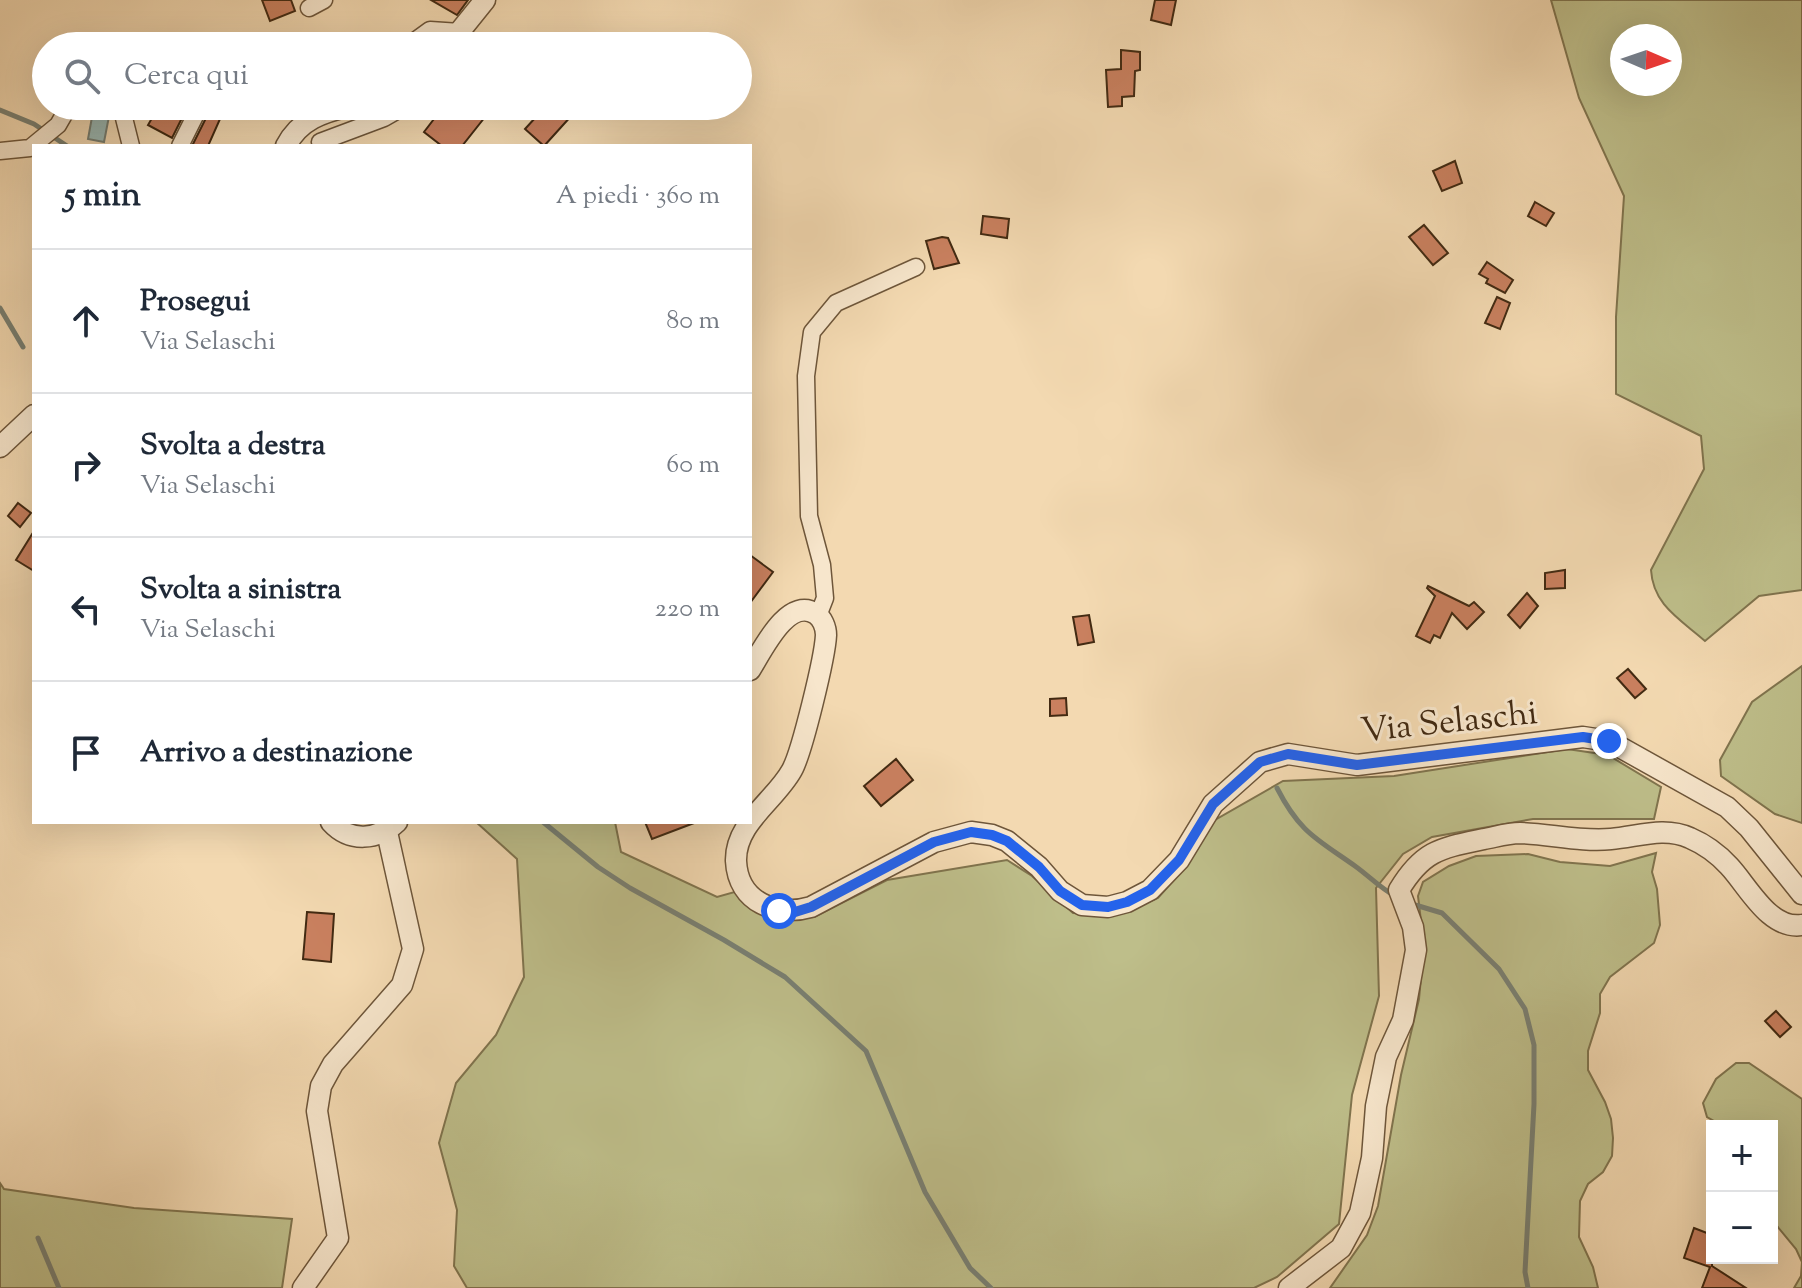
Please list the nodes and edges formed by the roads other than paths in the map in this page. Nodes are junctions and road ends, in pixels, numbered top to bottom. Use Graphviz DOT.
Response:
graph roads {
  1 [pos="485,0"];
  2 [pos="460,32"];
  3 [pos="61,120"];
  4 [pos="124,120"];
  5 [pos="193,120"];
  6 [pos="309,120"];
  7 [pos="379,120"];
  8 [pos="320,142"];
  9 [pos="35,144"];
  10 [pos="130,144"];
  11 [pos="181,144"];
  12 [pos="287,144"];
  13 [pos="32,146"];
  14 [pos="0,151"];
  15 [pos="916,267"];
  16 [pos="32,417"];
  17 [pos="1,445"];
  18 [pos="818,616"];
  19 [pos="752,667"];
  20 [pos="752,821"];
  21 [pos="333,824"];
  22 [pos="749,824"];
  23 [pos="392,827"];
  24 [pos="1802,894"];
  25 [pos="1802,925"];
  26 [pos="303,1288"];
  27 [pos="1289,1288"];
  1 -- 2 [label="street"];
  3 -- 9 [label="street"];
  4 -- 10 [label="street"];
  5 -- 11 [label="street"];
  6 -- 12 [label="street"];
  7 -- 8 [label="street"];
  13 -- 14 [label="street"];
  15 -- 18 [label="street"];
  16 -- 17 [label="street"];
  18 -- 19 [label="street"];
  18 -- 20 [label="street, Via Selaschi"];
  21 -- 23 [label="street"];
  22 -- 24 [label="street, Via Selaschi"];
  23 -- 26 [label="street"];
  25 -- 27 [label="street"];
}
